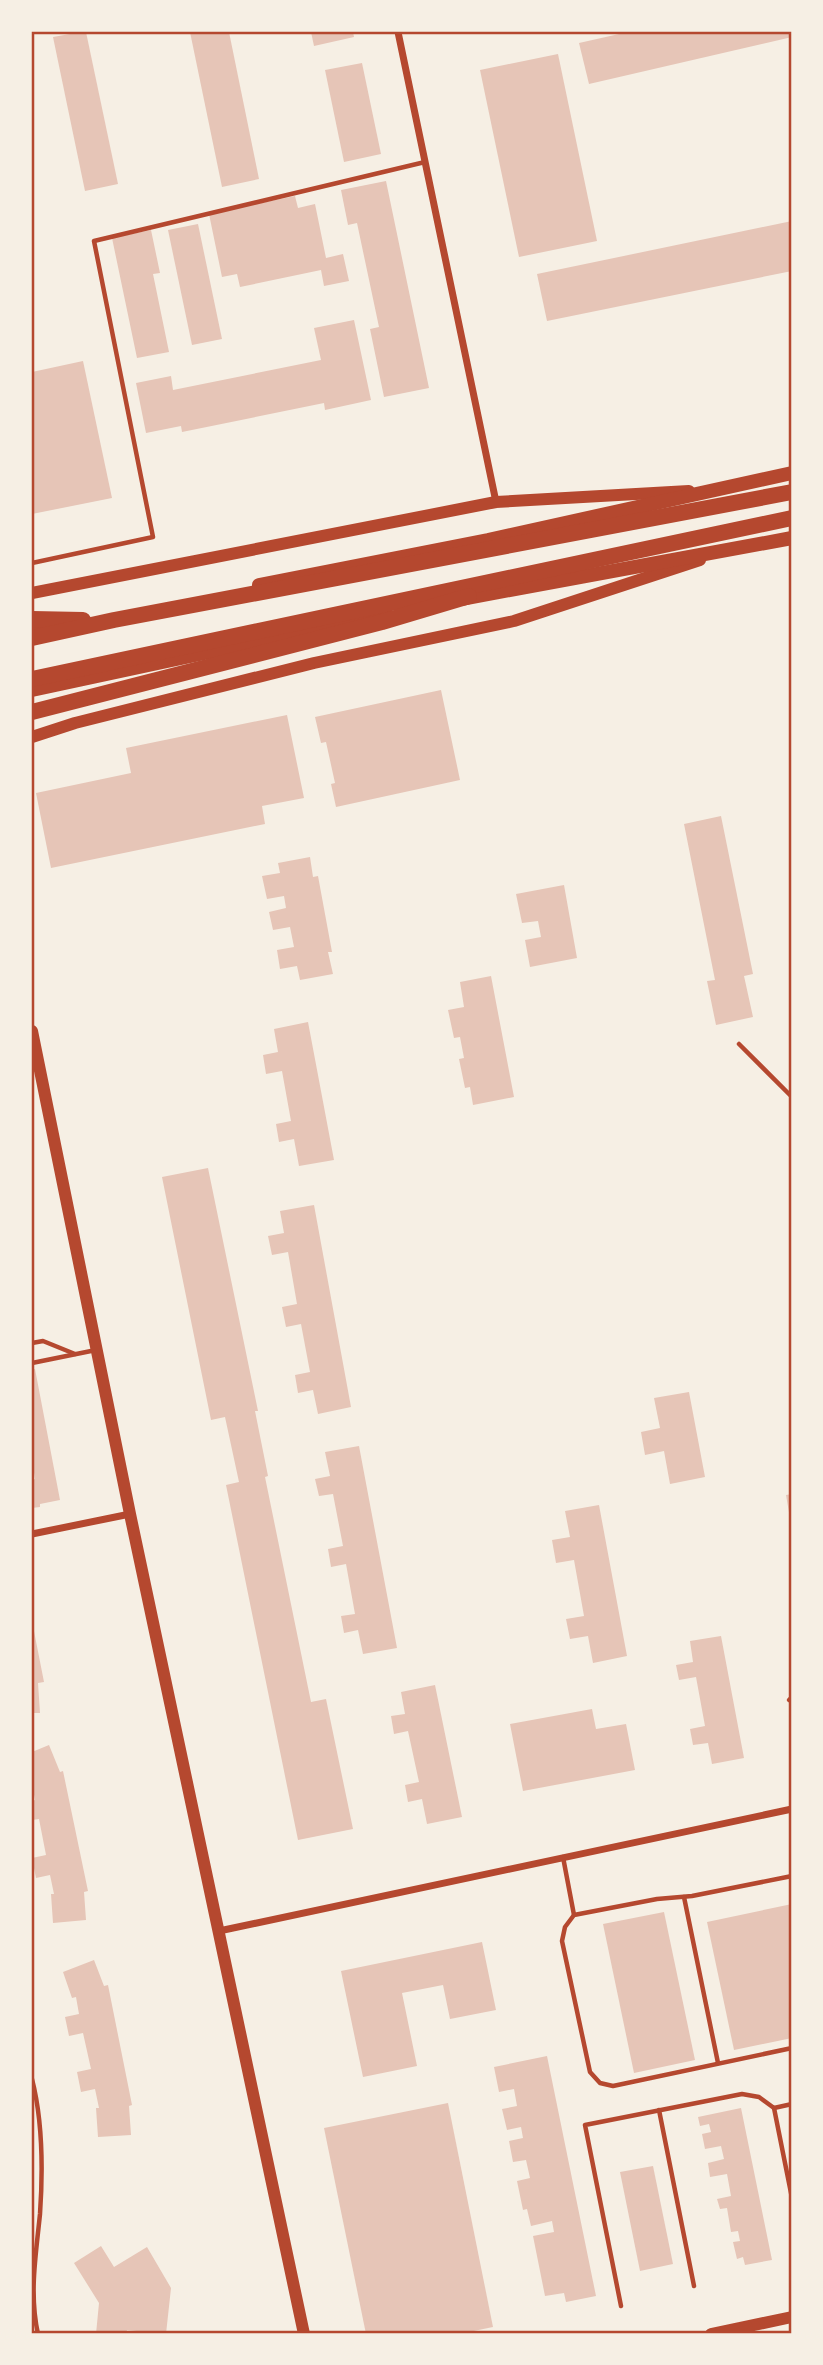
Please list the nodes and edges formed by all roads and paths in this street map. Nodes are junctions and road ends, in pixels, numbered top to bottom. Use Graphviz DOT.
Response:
graph roads {
  1 [pos="398,32"];
  2 [pos="425,162"];
  3 [pos="792,473"];
  4 [pos="718,489"];
  5 [pos="792,492"];
  6 [pos="496,502"];
  7 [pos="792,519"];
  8 [pos="792,538"];
  9 [pos="733,549"];
  10 [pos="32,563"];
  11 [pos="582,563"];
  12 [pos="32,593"];
  13 [pos="32,619"];
  14 [pos="114,620"];
  15 [pos="32,630"];
  16 [pos="32,638"];
  17 [pos="32,679"];
  18 [pos="32,690"];
  19 [pos="32,712"];
  20 [pos="32,737"];
  21 [pos="32,1031"];
  22 [pos="739,1044"];
  23 [pos="792,1097"];
  24 [pos="32,1343"];
  25 [pos="96,1350"];
  26 [pos="76,1354"];
  27 [pos="32,1363"];
  28 [pos="130,1514"];
  29 [pos="32,1534"];
  30 [pos="792,1809"];
  31 [pos="563,1857"];
  32 [pos="792,1876"];
  33 [pos="684,1897"];
  34 [pos="574,1915"];
  35 [pos="219,1931"];
  36 [pos="792,2048"];
  37 [pos="718,2063"];
  38 [pos="32,2079"];
  39 [pos="792,2104"];
  40 [pos="774,2108"];
  41 [pos="659,2110"];
  42 [pos="792,2198"];
  43 [pos="694,2286"];
  44 [pos="621,2306"];
  45 [pos="792,2317"];
  46 [pos="38,2333"];
  47 [pos="304,2333"];
  48 [pos="711,2333"];
  1 -- 2 [label="street"];
  2 -- 6 [label="street"];
  2 -- 10 [label="lane"];
  3 -- 4 [label="main road"];
  4 -- 6 [label="main road"];
  4 -- 15 [label="main road"];
  5 -- 14 [label="highway"];
  6 -- 12 [label="main road"];
  7 -- 11 [label="highway"];
  8 -- 9 [label="main road"];
  9 -- 18 [label="main road"];
  9 -- 20 [label="main road"];
  11 -- 17 [label="highway"];
  11 -- 19 [label="highway"];
  13 -- 14 [label="highway"];
  14 -- 16 [label="highway"];
  21 -- 25 [label="main road"];
  22 -- 23 [label="lane"];
  24 -- 26 [label="lane"];
  25 -- 26 [label="lane"];
  25 -- 28 [label="main road"];
  26 -- 27 [label="lane"];
  28 -- 29 [label="street"];
  28 -- 35 [label="main road"];
  30 -- 31 [label="street"];
  31 -- 34 [label="lane"];
  31 -- 35 [label="street"];
  32 -- 33 [label="lane"];
  33 -- 34 [label="lane"];
  33 -- 37 [label="lane"];
  34 -- 37 [label="lane"];
  35 -- 47 [label="main road"];
  36 -- 37 [label="lane"];
  38 -- 46 [label="lane"];
  39 -- 40 [label="lane"];
  40 -- 41 [label="lane"];
  40 -- 42 [label="lane"];
  41 -- 43 [label="lane"];
  41 -- 44 [label="lane"];
  45 -- 48 [label="main road"];
}
